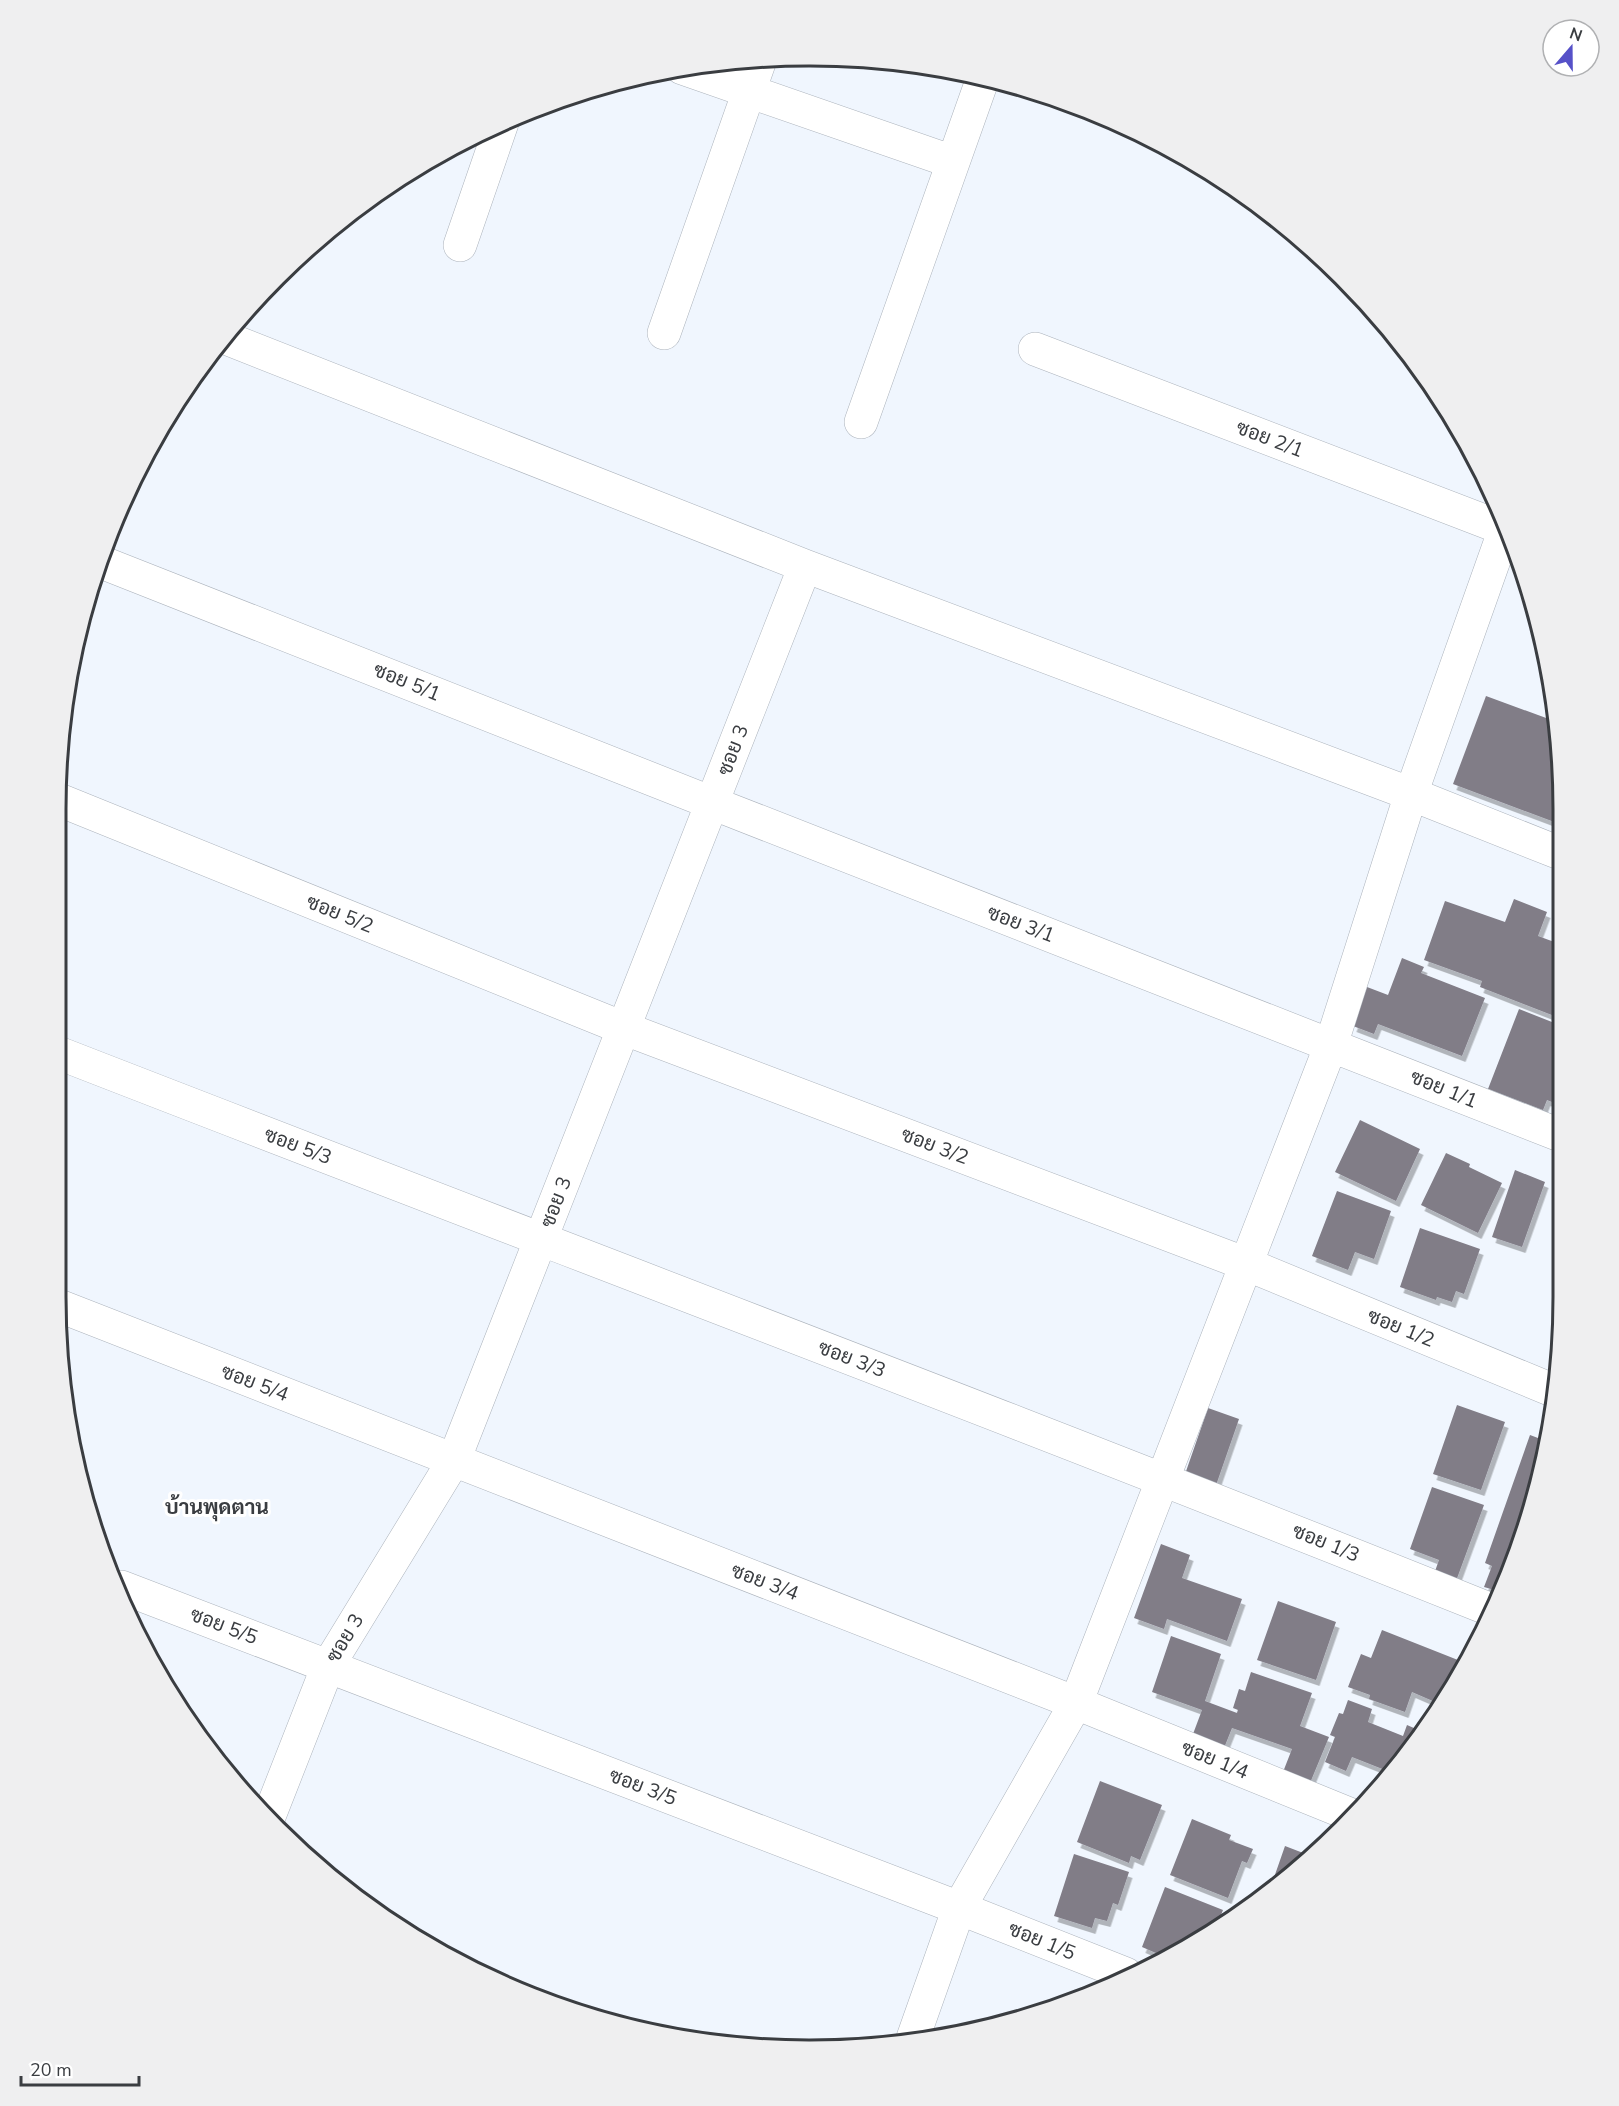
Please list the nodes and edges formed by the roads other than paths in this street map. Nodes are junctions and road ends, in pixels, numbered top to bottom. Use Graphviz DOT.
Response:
graph roads {
  1 [pos="757,68"];
  2 [pos="699,74"];
  3 [pos="980,86"];
  4 [pos="750,92"];
  5 [pos="498,135"];
  6 [pos="954,162"];
  7 [pos="460,246"];
  8 [pos="664,333"];
  9 [pos="233,341"];
  10 [pos="1035,349"];
  11 [pos="861,422"];
  12 [pos="1496,526"];
  13 [pos="1501,539"];
  14 [pos="108,565"];
  15 [pos="805,566"];
  16 [pos="1411,794"];
  17 [pos="66,803"];
  18 [pos="712,803"];
  19 [pos="1553,850"];
  20 [pos="623,1028"];
  21 [pos="1331,1044"];
  22 [pos="66,1056"];
  23 [pos="1553,1132"];
  24 [pos="541,1240"];
  25 [pos="1246,1264"];
  26 [pos="67,1309"];
  27 [pos="1547,1388"];
  28 [pos="454,1461"];
  29 [pos="1163,1478"];
  30 [pos="127,1589"];
  31 [pos="1484,1607"];
  32 [pos="328,1666"];
  33 [pos="1076,1703"];
  34 [pos="272,1809"];
  35 [pos="1344,1812"];
  36 [pos="959,1908"];
  37 [pos="1119,1971"];
  38 [pos="916,2033"];
  1 -- 4 [label="street"];
  2 -- 4 [label="street"];
  3 -- 6 [label="street"];
  4 -- 6 [label="street"];
  4 -- 8 [label="street"];
  5 -- 7 [label="street"];
  6 -- 11 [label="street"];
  9 -- 15 [label="street"];
  10 -- 12 [label="street, ซอย 2/1"];
  13 -- 16 [label="street"];
  14 -- 18 [label="street, ซอย 5/1"];
  15 -- 16 [label="street"];
  15 -- 18 [label="street, ซอย 3"];
  16 -- 19 [label="street"];
  16 -- 21 [label="street"];
  17 -- 20 [label="street, ซอย 5/2"];
  18 -- 20 [label="street, ซอย 3"];
  18 -- 21 [label="street, ซอย 3/1"];
  20 -- 24 [label="street, ซอย 3"];
  20 -- 25 [label="street, ซอย 3/2"];
  21 -- 23 [label="street, ซอย 1/1"];
  21 -- 25 [label="street"];
  22 -- 24 [label="street, ซอย 5/3"];
  24 -- 28 [label="street, ซอย 3"];
  24 -- 29 [label="street, ซอย 3/3"];
  25 -- 27 [label="street, ซอย 1/2"];
  25 -- 29 [label="street"];
  26 -- 28 [label="street, ซอย 5/4"];
  28 -- 32 [label="street, ซอย 3"];
  28 -- 33 [label="street, ซอย 3/4"];
  29 -- 31 [label="street, ซอย 1/3"];
  29 -- 33 [label="street"];
  30 -- 32 [label="street, ซอย 5/5"];
  32 -- 34 [label="street, ซอย 3"];
  32 -- 36 [label="street, ซอย 3/5"];
  33 -- 35 [label="street, ซอย 1/4"];
  33 -- 36 [label="street"];
  36 -- 37 [label="street, ซอย 1/5"];
  36 -- 38 [label="street"];
}
